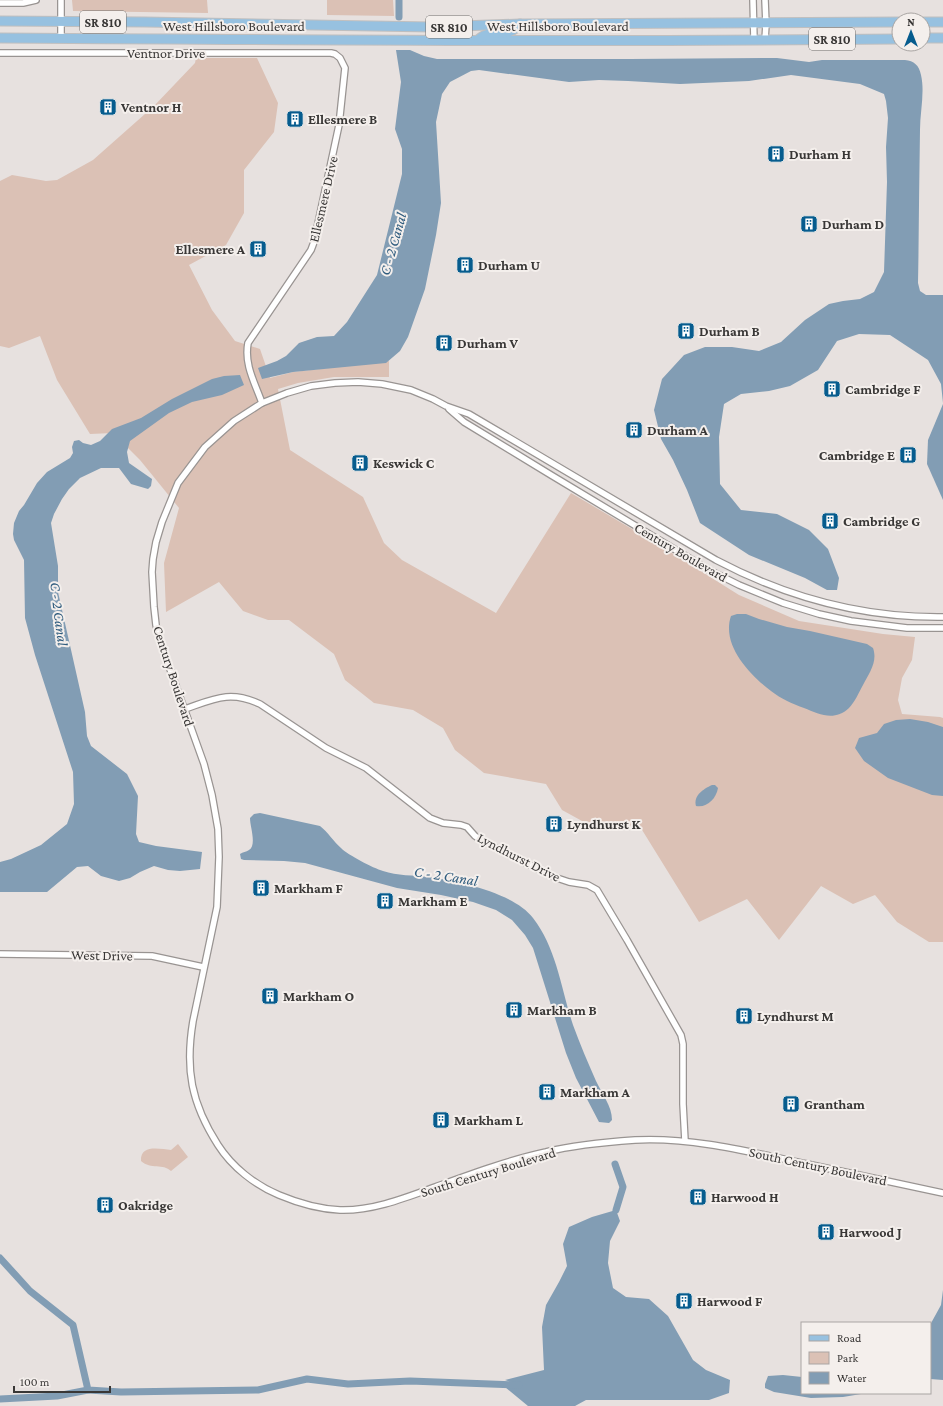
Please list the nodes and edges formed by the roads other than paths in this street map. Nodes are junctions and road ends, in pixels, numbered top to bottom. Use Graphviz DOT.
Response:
graph roads {
  1 [pos="36,0"];
  2 [pos="61,0"];
  3 [pos="753,0"];
  4 [pos="765,0"];
  5 [pos="0,3"];
  6 [pos="0,21"];
  7 [pos="62,22"];
  8 [pos="891,22"];
  9 [pos="931,22"];
  10 [pos="943,22"];
  11 [pos="520,24"];
  12 [pos="753,24"];
  13 [pos="766,24"];
  14 [pos="0,38"];
  15 [pos="61,38"];
  16 [pos="931,38"];
  17 [pos="943,38"];
  18 [pos="891,39"];
  19 [pos="478,40"];
  20 [pos="754,40"];
  21 [pos="765,40"];
  22 [pos="0,53"];
  23 [pos="331,53"];
  24 [pos="262,403"];
  25 [pos="446,406"];
  26 [pos="943,617"];
  27 [pos="943,628"];
  28 [pos="185,709"];
  29 [pos="0,954"];
  30 [pos="203,967"];
  31 [pos="189,1057"];
  32 [pos="685,1141"];
  33 [pos="943,1193"];
  1 -- 5 [label="street"];
  2 -- 7 [label="street"];
  3 -- 12 [label="street"];
  4 -- 13 [label="street"];
  6 -- 7 [label="main road, West Hillsboro Boulevard / SR 810"];
  7 -- 11 [label="main road, West Hillsboro Boulevard / SR 810"];
  7 -- 15 [label="street"];
  8 -- 13 [label="main road, West Hillsboro Boulevard / SR 810"];
  9 -- 10 [label="main road"];
  11 -- 12 [label="main road, West Hillsboro Boulevard / SR 810"];
  11 -- 19 [label="main road"];
  12 -- 13 [label="main road, West Hillsboro Boulevard / SR 810"];
  12 -- 20 [label="street"];
  13 -- 21 [label="street"];
  14 -- 15 [label="main road, West Hillsboro Boulevard / SR 810"];
  15 -- 19 [label="main road, West Hillsboro Boulevard / SR 810"];
  16 -- 17 [label="main road"];
  18 -- 21 [label="main road, West Hillsboro Boulevard / SR 810"];
  19 -- 20 [label="main road, West Hillsboro Boulevard / SR 810"];
  20 -- 21 [label="main road, West Hillsboro Boulevard / SR 810"];
  22 -- 23 [label="street, Ventnor Drive"];
  23 -- 24 [label="street, Ellesmere Drive"];
  24 -- 25 [label="street, Century Boulevard"];
  24 -- 28 [label="street, Century Boulevard"];
  25 -- 26 [label="street, Century Boulevard"];
  25 -- 27 [label="street, Century Boulevard"];
  28 -- 30 [label="street, Century Boulevard"];
  28 -- 32 [label="street, Lyndhurst Drive"];
  29 -- 30 [label="street, West Drive"];
  30 -- 31 [label="street, Century Boulevard"];
  31 -- 32 [label="street, South Century Boulevard"];
  32 -- 33 [label="street, South Century Boulevard"];
}
